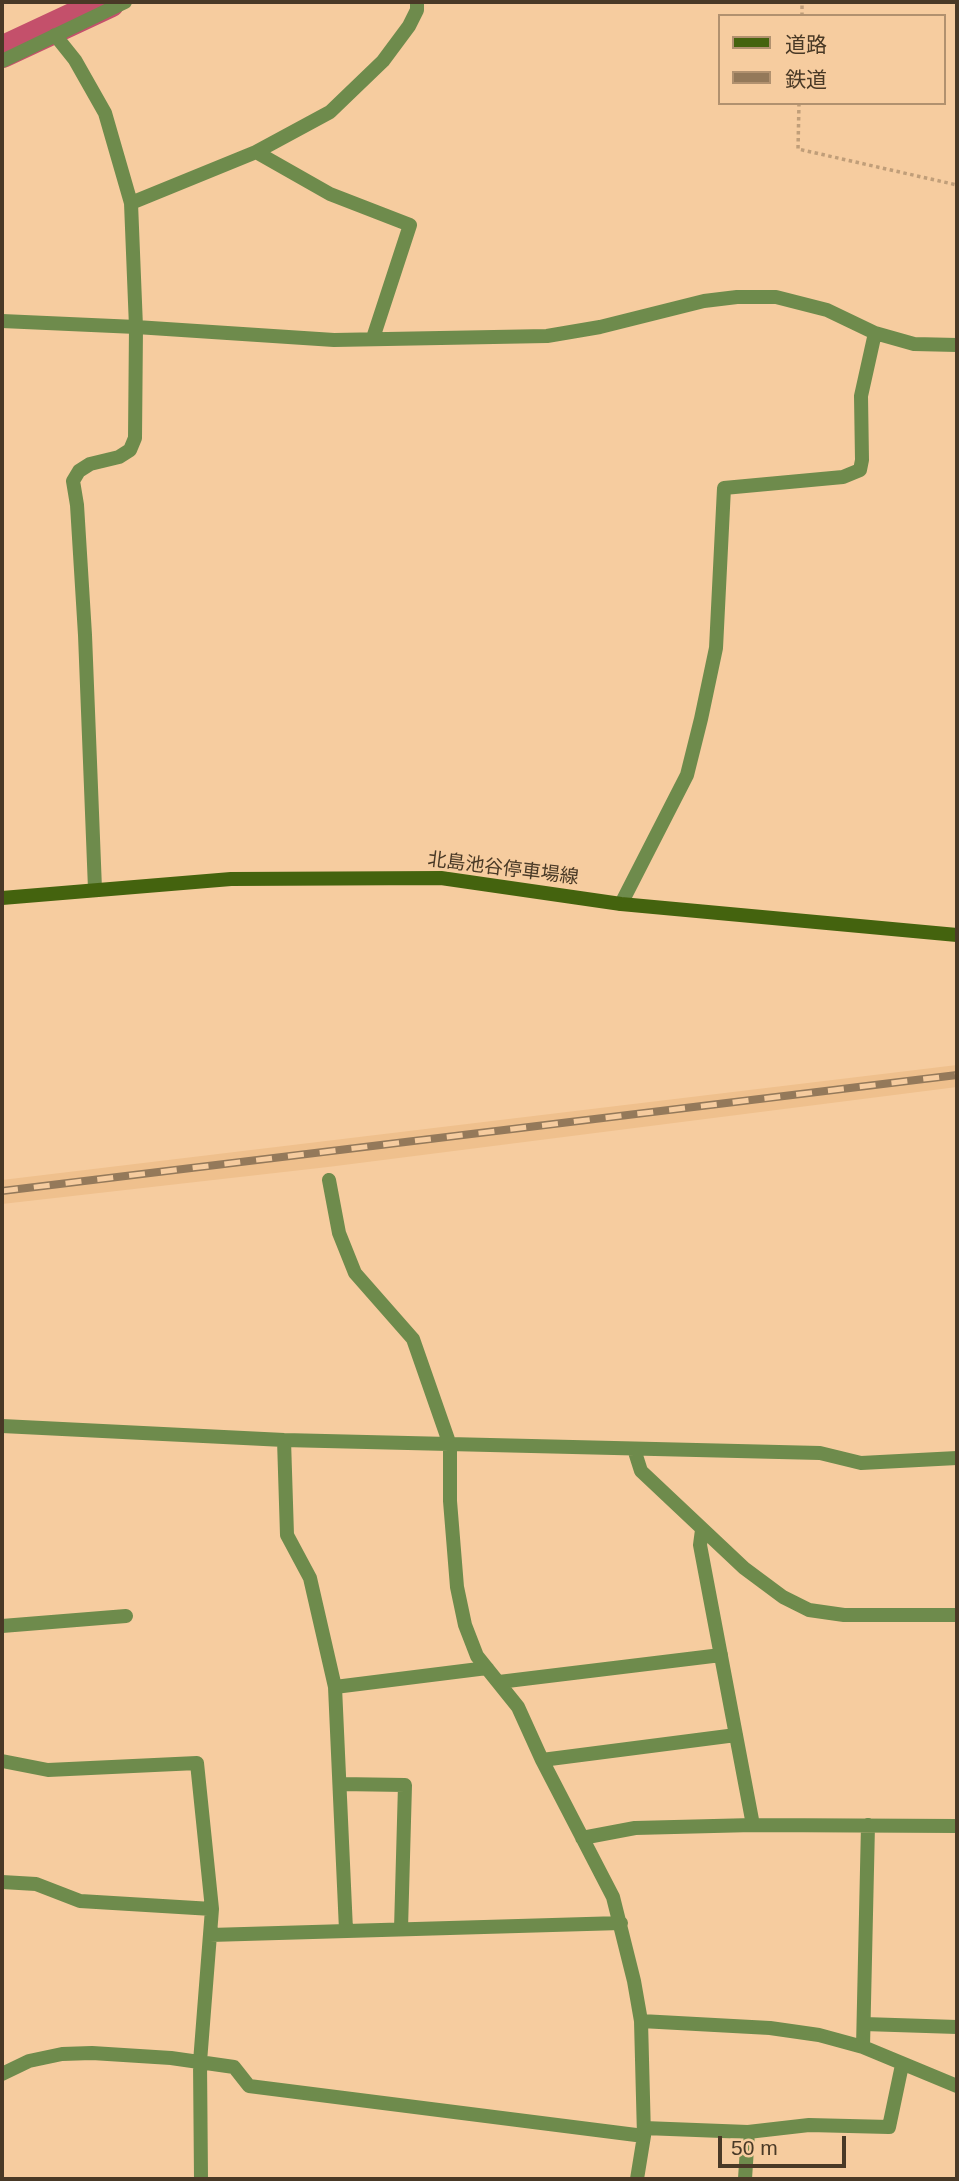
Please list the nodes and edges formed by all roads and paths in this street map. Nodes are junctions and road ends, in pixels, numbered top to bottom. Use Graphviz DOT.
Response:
graph roads {
  1 [pos="125,2"];
  2 [pos="417,2"];
  3 [pos="55,35"];
  4 [pos="2,61"];
  5 [pos="799,105"];
  6 [pos="256,152"];
  7 [pos="957,185"];
  8 [pos="131,203"];
  9 [pos="2,321"];
  10 [pos="136,327"];
  11 [pos="874,332"];
  12 [pos="373,338"];
  13 [pos="957,345"];
  14 [pos="95,889"];
  15 [pos="2,898"];
  16 [pos="621,904"];
  17 [pos="957,935"];
  18 [pos="329,1180"];
  19 [pos="2,1426"];
  20 [pos="284,1440"];
  21 [pos="450,1445"];
  22 [pos="634,1449"];
  23 [pos="957,1458"];
  24 [pos="702,1530"];
  25 [pos="957,1615"];
  26 [pos="126,1616"];
  27 [pos="2,1626"];
  28 [pos="721,1655"];
  29 [pos="487,1668"];
  30 [pos="499,1682"];
  31 [pos="335,1687"];
  32 [pos="736,1735"];
  33 [pos="542,1760"];
  34 [pos="2,1761"];
  35 [pos="340,1784"];
  36 [pos="752,1825"];
  37 [pos="868,1825"];
  38 [pos="957,1826"];
  39 [pos="582,1838"];
  40 [pos="2,1882"];
  41 [pos="212,1909"];
  42 [pos="621,1923"];
  43 [pos="401,1928"];
  44 [pos="346,1930"];
  45 [pos="210,1935"];
  46 [pos="641,2021"];
  47 [pos="864,2024"];
  48 [pos="957,2027"];
  49 [pos="863,2047"];
  50 [pos="200,2062"];
  51 [pos="902,2065"];
  52 [pos="2,2074"];
  53 [pos="957,2086"];
  54 [pos="644,2132"];
  55 [pos="748,2132"];
  56 [pos="201,2179"];
  57 [pos="637,2179"];
  58 [pos="745,2179"];
  1 -- 3 [label="street"];
  2 -- 6 [label="street"];
  3 -- 4 [label="street"];
  3 -- 8 [label="street"];
  5 -- 7 [label="path"];
  6 -- 8 [label="street"];
  6 -- 12 [label="street"];
  8 -- 10 [label="street"];
  9 -- 10 [label="street"];
  10 -- 12 [label="street"];
  10 -- 14 [label="street"];
  11 -- 12 [label="street"];
  11 -- 13 [label="street"];
  11 -- 16 [label="street"];
  14 -- 15 [label="main road, 北島池谷停車場線"];
  14 -- 16 [label="main road, 北島池谷停車場線"];
  16 -- 17 [label="main road, 北島池谷停車場線"];
  18 -- 21 [label="street"];
  19 -- 20 [label="street"];
  20 -- 21 [label="street"];
  20 -- 31 [label="street"];
  21 -- 22 [label="street"];
  21 -- 29 [label="street"];
  22 -- 23 [label="street"];
  22 -- 24 [label="street"];
  24 -- 25 [label="street"];
  24 -- 28 [label="street"];
  26 -- 27 [label="street"];
  28 -- 30 [label="street"];
  28 -- 32 [label="street"];
  29 -- 30 [label="street"];
  29 -- 31 [label="street"];
  30 -- 33 [label="street"];
  31 -- 35 [label="street"];
  32 -- 33 [label="street"];
  32 -- 36 [label="street"];
  33 -- 39 [label="street"];
  34 -- 41 [label="street"];
  35 -- 43 [label="street"];
  35 -- 44 [label="street"];
  36 -- 37 [label="street"];
  36 -- 39 [label="street"];
  37 -- 38 [label="street"];
  37 -- 47 [label="street"];
  39 -- 42 [label="street"];
  40 -- 41 [label="street"];
  41 -- 45 [label="street"];
  42 -- 43 [label="street"];
  42 -- 46 [label="street"];
  43 -- 44 [label="street"];
  44 -- 45 [label="street"];
  45 -- 50 [label="street"];
  46 -- 49 [label="street"];
  46 -- 54 [label="street"];
  47 -- 48 [label="street"];
  47 -- 49 [label="street"];
  49 -- 51 [label="street"];
  50 -- 52 [label="street"];
  50 -- 54 [label="street"];
  50 -- 56 [label="street"];
  51 -- 53 [label="street"];
  51 -- 55 [label="street"];
  54 -- 55 [label="street"];
  54 -- 57 [label="street"];
  55 -- 58 [label="street"];
}
